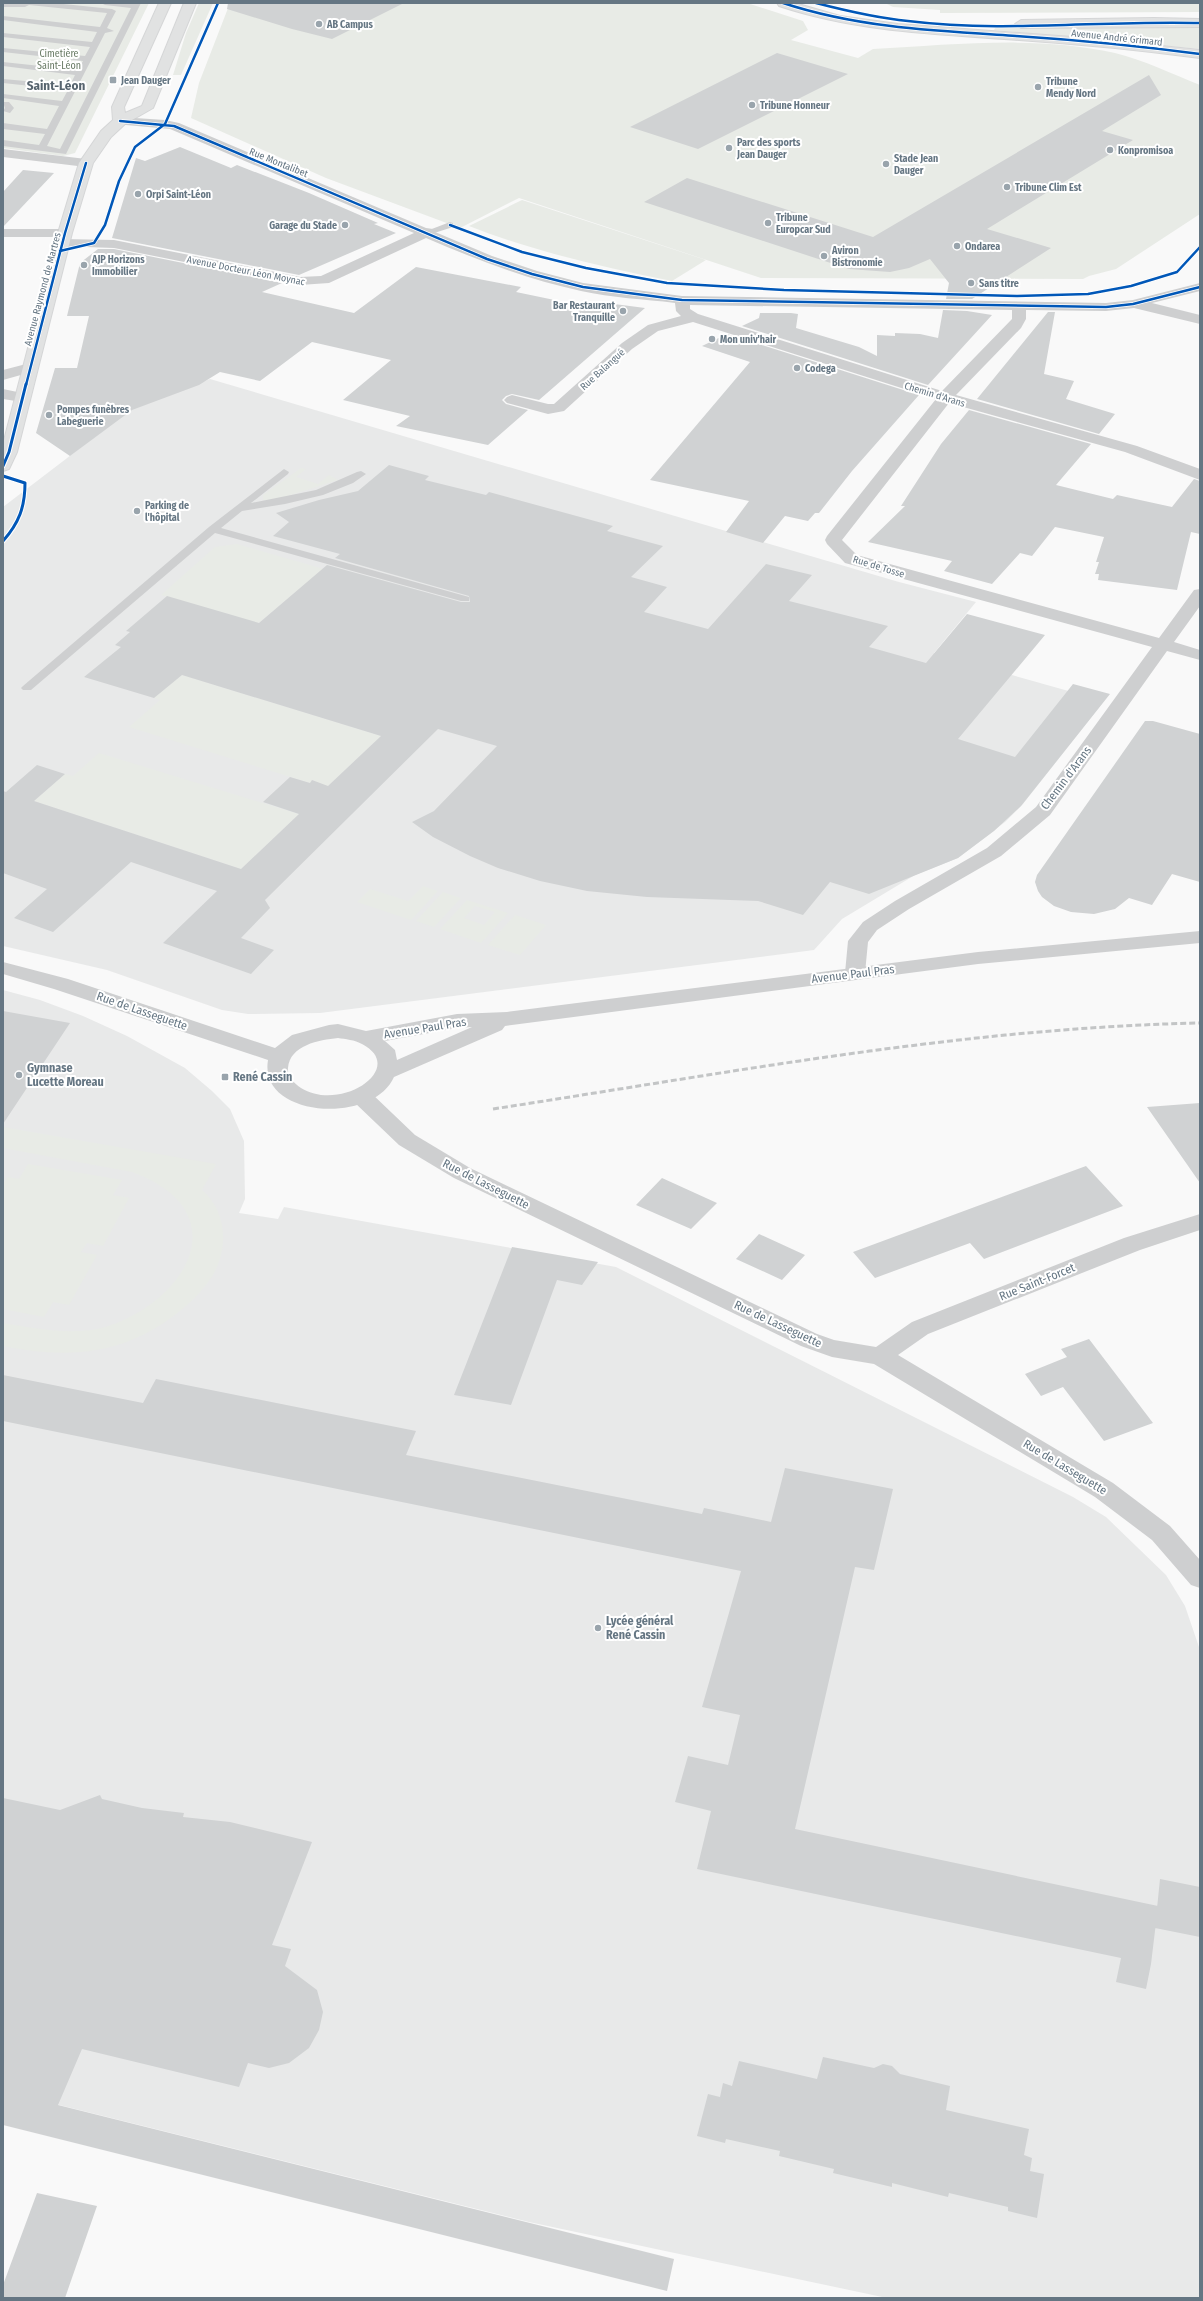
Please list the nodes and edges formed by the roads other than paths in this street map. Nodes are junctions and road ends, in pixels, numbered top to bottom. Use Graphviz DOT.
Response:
graph roads {
  1 [pos="105,3"];
  2 [pos="165,3"];
  3 [pos="190,3"];
  4 [pos="783,3"];
  5 [pos="816,3"];
  6 [pos="136,4"];
  7 [pos="3,5"];
  8 [pos="23,7"];
  9 [pos="3,11"];
  10 [pos="107,20"];
  11 [pos="5,22"];
  12 [pos="890,23"];
  13 [pos="1200,23"];
  14 [pos="122,32"];
  15 [pos="3,36"];
  16 [pos="3,42"];
  17 [pos="1124,45"];
  18 [pos="3,50"];
  19 [pos="1200,54"];
  20 [pos="3,57"];
  21 [pos="1200,60"];
  22 [pos="85,63"];
  23 [pos="3,64"];
  24 [pos="3,72"];
  25 [pos="3,81"];
  26 [pos="24,83"];
  27 [pos="3,88"];
  28 [pos="18,90"];
  29 [pos="64,104"];
  30 [pos="5,105"];
  31 [pos="120,121"];
  32 [pos="3,126"];
  33 [pos="50,132"];
  34 [pos="3,135"];
  35 [pos="46,140"];
  36 [pos="3,143"];
  37 [pos="42,148"];
  38 [pos="3,153"];
  39 [pos="86,163"];
  40 [pos="450,225"];
  41 [pos="428,232"];
  42 [pos="3,233"];
  43 [pos="63,238"];
  44 [pos="1200,287"];
  45 [pos="682,300"];
  46 [pos="1133,304"];
  47 [pos="1019,306"];
  48 [pos="693,317"];
  49 [pos="1200,320"];
  50 [pos="30,368"];
  51 [pos="3,369"];
  52 [pos="3,374"];
  53 [pos="3,394"];
  54 [pos="22,397"];
  55 [pos="946,397"];
  56 [pos="512,400"];
  57 [pos="3,466"];
  58 [pos="284,472"];
  59 [pos="361,474"];
  60 [pos="1200,474"];
  61 [pos="239,508"];
  62 [pos="213,529"];
  63 [pos="1200,594"];
  64 [pos="465,599"];
  65 [pos="1162,645"];
  66 [pos="1200,655"];
  67 [pos="27,688"];
  68 [pos="1200,937"];
  69 [pos="3,968"];
  70 [pos="855,973"];
  71 [pos="507,1020"];
  72 [pos="368,1037"];
  73 [pos="281,1057"];
  74 [pos="388,1072"];
  75 [pos="362,1097"];
  76 [pos="1200,1222"];
  77 [pos="880,1356"];
  78 [pos="1200,1578"];
  1 -- 6 [label="lane"];
  2 -- 31 [label="main road"];
  3 -- 31 [label="main road, Avenue Raymond de Martres"];
  4 -- 12 [label="main road"];
  5 -- 12 [label="main road"];
  6 -- 14 [label="lane"];
  7 -- 8 [label="lane"];
  8 -- 9 [label="lane"];
  8 -- 10 [label="lane"];
  8 -- 10 [label="lane"];
  8 -- 11 [label="lane"];
  10 -- 22 [label="lane"];
  11 -- 22 [label="lane"];
  12 -- 13 [label="main road, Avenue André Grimard"];
  12 -- 17 [label="main road, Avenue André Grimard"];
  14 -- 22 [label="lane"];
  14 -- 37 [label="lane"];
  15 -- 22 [label="lane"];
  16 -- 22 [label="lane"];
  17 -- 19 [label="main road, Avenue André Grimard"];
  17 -- 21 [label="main road"];
  18 -- 22 [label="lane"];
  20 -- 22 [label="lane"];
  22 -- 23 [label="lane"];
  22 -- 24 [label="lane"];
  22 -- 26 [label="lane"];
  22 -- 28 [label="lane"];
  22 -- 29 [label="lane"];
  25 -- 26 [label="lane"];
  26 -- 28 [label="lane"];
  27 -- 28 [label="lane"];
  28 -- 30 [label="lane"];
  29 -- 30 [label="lane"];
  29 -- 33 [label="lane"];
  31 -- 39 [label="main road, Avenue Raymond de Martres"];
  31 -- 41 [label="street, Rue Montalibet"];
  32 -- 33 [label="lane"];
  33 -- 35 [label="lane"];
  34 -- 35 [label="lane"];
  35 -- 37 [label="lane"];
  36 -- 37 [label="lane"];
  38 -- 39 [label="street"];
  39 -- 43 [label="main road, Avenue Raymond de Martres"];
  40 -- 41 [label="lane"];
  41 -- 43 [label="street, Avenue Docteur Léon Moynac"];
  41 -- 45 [label="street"];
  42 -- 43 [label="street, Avenue Docteur Léon Moynac"];
  43 -- 50 [label="main road, Avenue Raymond de Martres"];
  44 -- 46 [label="street"];
  45 -- 47 [label="street"];
  45 -- 48 [label="street"];
  46 -- 47 [label="street"];
  46 -- 49 [label="street"];
  47 -- 55 [label="street, Rue de Tosse"];
  48 -- 55 [label="street, Chemin d'Arans"];
  48 -- 56 [label="street, Rue Balangué"];
  50 -- 51 [label="street"];
  50 -- 52 [label="street"];
  50 -- 54 [label="main road, Avenue Raymond de Martres"];
  53 -- 54 [label="street"];
  54 -- 57 [label="main road, Avenue Raymond de Martres"];
  55 -- 60 [label="street, Chemin d'Arans"];
  55 -- 65 [label="street, Rue de Tosse"];
  58 -- 61 [label="lane"];
  59 -- 61 [label="lane"];
  61 -- 62 [label="lane"];
  62 -- 64 [label="lane"];
  62 -- 67 [label="lane"];
  63 -- 65 [label="street, Chemin d'Arans"];
  65 -- 66 [label="street, Rue de Tosse"];
  65 -- 70 [label="street, Chemin d'Arans"];
  68 -- 70 [label="street, Avenue Paul Pras"];
  69 -- 73 [label="street, Rue de Lasseguette"];
  70 -- 71 [label="street, Avenue Paul Pras"];
  71 -- 72 [label="street, Avenue Paul Pras"];
  71 -- 74 [label="street, Avenue Paul Pras"];
  72 -- 73 [label="street"];
  72 -- 74 [label="street"];
  73 -- 75 [label="street"];
  74 -- 75 [label="street"];
  75 -- 77 [label="street, Rue de Lasseguette"];
  76 -- 77 [label="street, Rue Saint-Forcet"];
  77 -- 78 [label="street, Rue de Lasseguette"];
}
